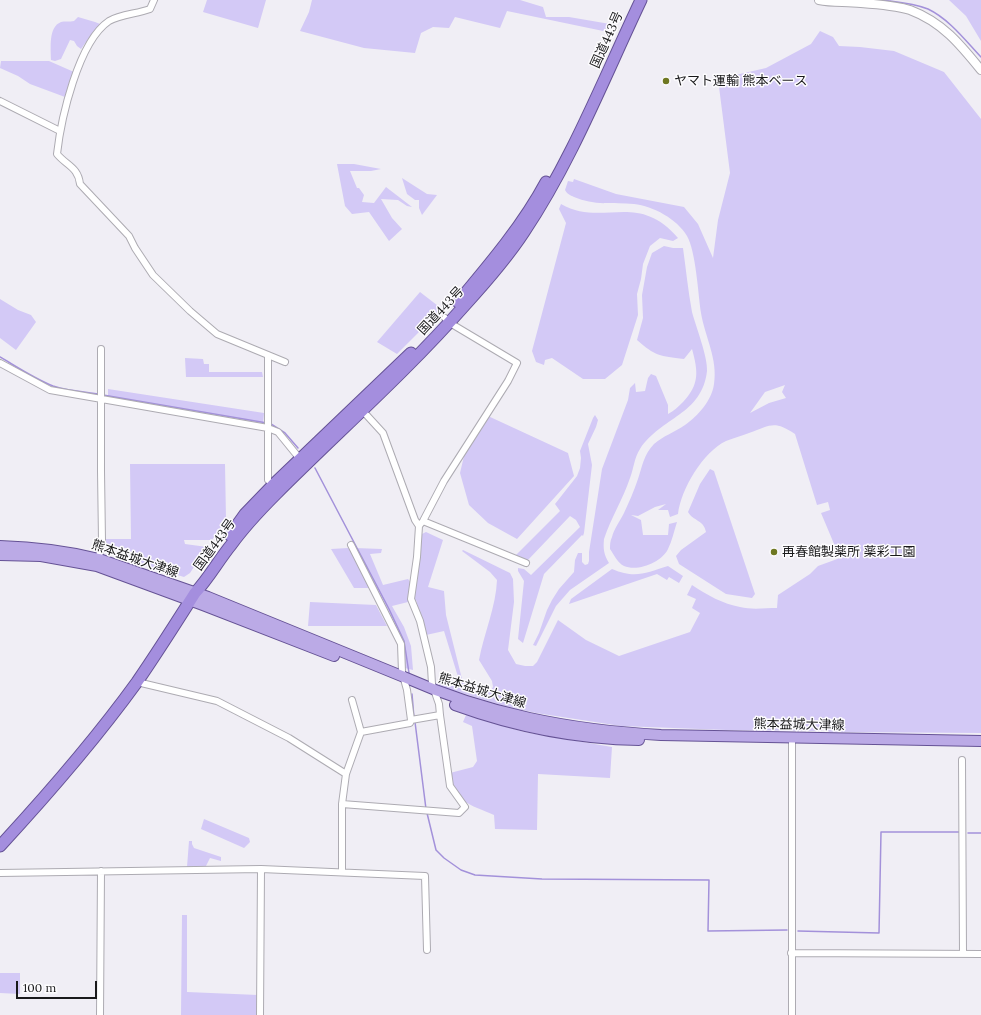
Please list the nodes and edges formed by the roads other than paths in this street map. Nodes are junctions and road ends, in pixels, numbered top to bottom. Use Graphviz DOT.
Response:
graph roads {
  1 [pos="154,0"];
  2 [pos="633,0"];
  3 [pos="641,0"];
  4 [pos="819,0"];
  5 [pos="981,70"];
  6 [pos="0,101"];
  7 [pos="60,131"];
  8 [pos="447,320"];
  9 [pos="101,349"];
  10 [pos="268,355"];
  11 [pos="285,362"];
  12 [pos="0,363"];
  13 [pos="102,396"];
  14 [pos="360,408"];
  15 [pos="268,424"];
  16 [pos="300,459"];
  17 [pos="273,486"];
  18 [pos="421,524"];
  19 [pos="0,546"];
  20 [pos="351,546"];
  21 [pos="0,554"];
  22 [pos="98,562"];
  23 [pos="526,563"];
  24 [pos="193,596"];
  25 [pos="405,680"];
  26 [pos="137,682"];
  27 [pos="436,694"];
  28 [pos="352,700"];
  29 [pos="440,715"];
  30 [pos="414,720"];
  31 [pos="361,732"];
  32 [pos="792,741"];
  33 [pos="981,741"];
  34 [pos="981,748"];
  35 [pos="962,760"];
  36 [pos="346,774"];
  37 [pos="342,804"];
  38 [pos="0,846"];
  39 [pos="261,870"];
  40 [pos="101,871"];
  41 [pos="342,872"];
  42 [pos="0,873"];
  43 [pos="427,950"];
  44 [pos="791,953"];
  45 [pos="964,954"];
  46 [pos="981,954"];
  47 [pos="100,1015"];
  48 [pos="260,1015"];
  49 [pos="792,1015"];
  1 -- 7 [label="street"];
  2 -- 8 [label="highway, 国道443号"];
  3 -- 8 [label="highway, 国道443号"];
  4 -- 5 [label="street"];
  6 -- 7 [label="street"];
  7 -- 10 [label="street"];
  8 -- 14 [label="highway, 国道443号"];
  8 -- 18 [label="street"];
  9 -- 13 [label="street"];
  10 -- 11 [label="street"];
  10 -- 15 [label="street"];
  12 -- 13 [label="street"];
  13 -- 15 [label="street"];
  13 -- 22 [label="street"];
  14 -- 16 [label="highway, 国道443号"];
  14 -- 18 [label="street"];
  14 -- 24 [label="highway, 国道443号"];
  15 -- 16 [label="street"];
  15 -- 17 [label="street"];
  16 -- 17 [label="highway, 国道443号"];
  17 -- 24 [label="highway, 国道443号"];
  18 -- 23 [label="street"];
  18 -- 27 [label="street"];
  19 -- 22 [label="main road, 熊本益城大津線"];
  20 -- 25 [label="street"];
  21 -- 22 [label="main road, 熊本益城大津線"];
  22 -- 24 [label="main road, 熊本益城大津線"];
  24 -- 25 [label="main road, 熊本益城大津線"];
  24 -- 26 [label="highway, 国道443号"];
  25 -- 27 [label="main road, 熊本益城大津線"];
  25 -- 30 [label="street"];
  26 -- 36 [label="street"];
  26 -- 38 [label="highway, 国道443号"];
  27 -- 29 [label="street"];
  27 -- 32 [label="main road, 熊本益城大津線"];
  28 -- 31 [label="street"];
  29 -- 30 [label="street"];
  29 -- 37 [label="street"];
  30 -- 31 [label="street"];
  31 -- 36 [label="street"];
  32 -- 33 [label="main road, 熊本益城大津線"];
  32 -- 34 [label="main road, 熊本益城大津線"];
  32 -- 44 [label="street"];
  35 -- 45 [label="street"];
  36 -- 37 [label="street"];
  37 -- 41 [label="street"];
  39 -- 40 [label="street"];
  39 -- 41 [label="street"];
  39 -- 48 [label="street"];
  40 -- 42 [label="street"];
  40 -- 47 [label="street"];
  41 -- 43 [label="street"];
  44 -- 45 [label="street"];
  44 -- 49 [label="street"];
  45 -- 46 [label="street"];
}
